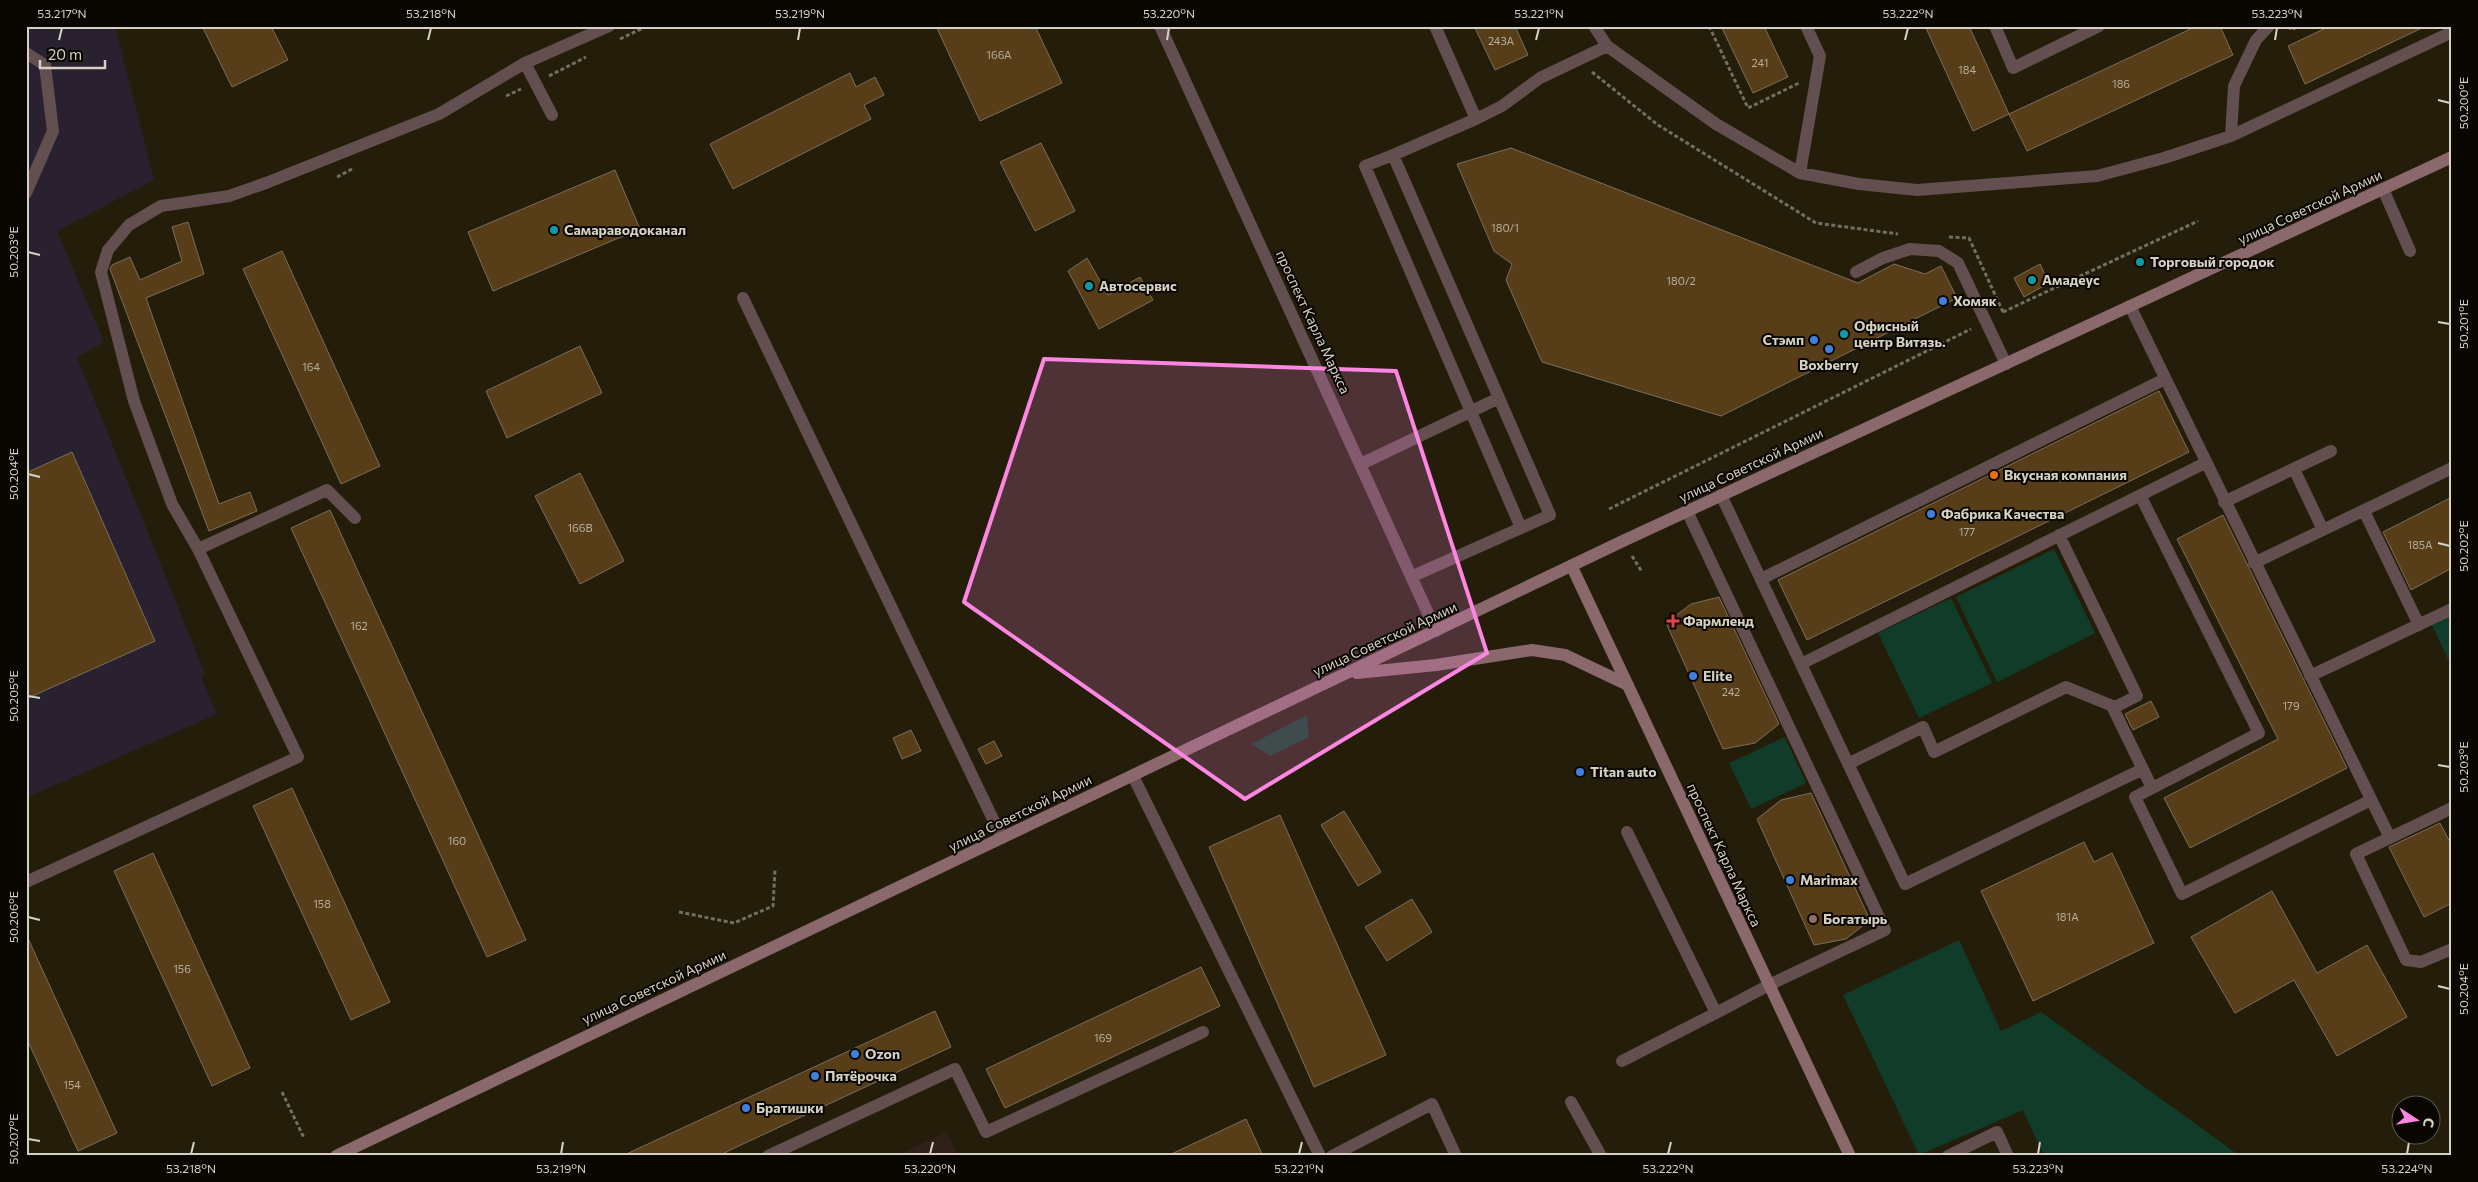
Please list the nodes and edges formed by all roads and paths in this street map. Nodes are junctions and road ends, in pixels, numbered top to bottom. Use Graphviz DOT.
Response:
graph roads {
  1 [pos="609,26"];
  2 [pos="1160,26"];
  3 [pos="1434,26"];
  4 [pos="1594,26"];
  5 [pos="1709,26"];
  6 [pos="1806,26"];
  7 [pos="1995,26"];
  8 [pos="2099,26"];
  9 [pos="2269,26"];
  10 [pos="2289,26"];
  11 [pos="2299,26"];
  12 [pos="2452,32"];
  13 [pos="1607,46"];
  14 [pos="26,53"];
  15 [pos="1577,60"];
  16 [pos="525,63"];
  17 [pos="1803,81"];
  18 [pos="552,116"];
  19 [pos="1476,119"];
  20 [pos="2231,136"];
  21 [pos="1393,155"];
  22 [pos="2452,157"];
  23 [pos="1800,172"];
  24 [pos="2383,189"];
  25 [pos="26,193"];
  26 [pos="2198,221"];
  27 [pos="1903,234"];
  28 [pos="1940,236"];
  29 [pos="2410,251"];
  30 [pos="1856,272"];
  31 [pos="743,298"];
  32 [pos="2130,306"];
  33 [pos="2003,312"];
  34 [pos="1986,321"];
  35 [pos="2006,364"];
  36 [pos="2165,379"];
  37 [pos="1499,398"];
  38 [pos="1470,412"];
  39 [pos="2331,451"];
  40 [pos="2205,463"];
  41 [pos="1361,464"];
  42 [pos="2452,468"];
  43 [pos="2294,469"];
  44 [pos="2140,495"];
  45 [pos="1721,496"];
  46 [pos="2224,502"];
  47 [pos="1609,509"];
  48 [pos="1687,511"];
  49 [pos="2364,511"];
  50 [pos="355,518"];
  51 [pos="1520,528"];
  52 [pos="2323,530"];
  53 [pos="2059,535"];
  54 [pos="198,549"];
  55 [pos="1632,556"];
  56 [pos="2254,563"];
  57 [pos="1572,566"];
  58 [pos="1642,572"];
  59 [pos="1413,576"];
  60 [pos="1761,579"];
  61 [pos="2452,609"];
  62 [pos="2419,625"];
  63 [pos="1436,631"];
  64 [pos="1801,664"];
  65 [pos="1347,674"];
  66 [pos="2310,676"];
  67 [pos="1628,685"];
  68 [pos="2115,707"];
  69 [pos="1847,762"];
  70 [pos="2142,769"];
  71 [pos="1133,776"];
  72 [pos="2152,788"];
  73 [pos="2371,800"];
  74 [pos="2452,808"];
  75 [pos="1627,832"];
  76 [pos="1002,838"];
  77 [pos="2390,838"];
  78 [pos="775,870"];
  79 [pos="26,882"];
  80 [pos="680,912"];
  81 [pos="2452,949"];
  82 [pos="1769,985"];
  83 [pos="1716,1013"];
  84 [pos="1204,1032"];
  85 [pos="1622,1061"];
  86 [pos="282,1092"];
  87 [pos="1571,1102"];
  88 [pos="304,1138"];
  89 [pos="338,1155"];
  90 [pos="768,1156"];
  91 [pos="1320,1156"];
  92 [pos="1332,1156"];
  93 [pos="1456,1156"];
  94 [pos="1601,1156"];
  95 [pos="1850,1156"];
  96 [pos="1948,1156"];
  97 [pos="2008,1156"];
  1 -- 16 [label="street"];
  2 -- 41 [label="street, проспект Карла Маркса"];
  3 -- 19 [label="street"];
  4 -- 13 [label="street"];
  5 -- 17 [label="path"];
  6 -- 23 [label="street"];
  7 -- 8 [label="street"];
  9 -- 20 [label="street"];
  10 -- 11 [label="path"];
  12 -- 20 [label="street"];
  13 -- 15 [label="street"];
  13 -- 23 [label="street"];
  14 -- 25 [label="street"];
  15 -- 19 [label="street"];
  15 -- 27 [label="path"];
  16 -- 18 [label="street"];
  16 -- 54 [label="street"];
  19 -- 21 [label="street"];
  20 -- 23 [label="street"];
  21 -- 37 [label="street"];
  21 -- 38 [label="street"];
  22 -- 24 [label="main road, улица Советской Армии"];
  24 -- 29 [label="street"];
  24 -- 32 [label="main road, улица Советской Армии"];
  26 -- 33 [label="path"];
  28 -- 33 [label="path"];
  30 -- 34 [label="street"];
  31 -- 76 [label="street"];
  32 -- 35 [label="main road, улица Советской Армии"];
  32 -- 36 [label="street"];
  33 -- 34 [label="path"];
  34 -- 35 [label="street"];
  34 -- 47 [label="path"];
  35 -- 45 [label="main road, улица Советской Армии"];
  36 -- 40 [label="street"];
  36 -- 60 [label="street"];
  37 -- 38 [label="street"];
  37 -- 51 [label="street"];
  38 -- 41 [label="street"];
  38 -- 51 [label="street"];
  39 -- 43 [label="street"];
  40 -- 44 [label="street"];
  40 -- 46 [label="street"];
  41 -- 59 [label="street, проспект Карла Маркса"];
  42 -- 49 [label="street"];
  43 -- 46 [label="street"];
  43 -- 52 [label="street"];
  44 -- 53 [label="street"];
  44 -- 72 [label="street"];
  45 -- 48 [label="main road, улица Советской Армии"];
  45 -- 60 [label="street"];
  46 -- 56 [label="street"];
  48 -- 57 [label="main road, улица Советской Армии"];
  48 -- 82 [label="street"];
  49 -- 52 [label="street"];
  49 -- 62 [label="street"];
  50 -- 54 [label="street"];
  51 -- 59 [label="street"];
  52 -- 56 [label="street"];
  53 -- 64 [label="street"];
  53 -- 68 [label="street"];
  54 -- 79 [label="street"];
  55 -- 58 [label="path"];
  56 -- 66 [label="street"];
  57 -- 63 [label="main road, улица Советской Армии"];
  57 -- 67 [label="main road, проспект Карла Маркса"];
  59 -- 63 [label="street, проспект Карла Маркса"];
  60 -- 64 [label="street"];
  61 -- 62 [label="street"];
  62 -- 66 [label="street"];
  63 -- 65 [label="main road, улица Советской Армии"];
  64 -- 69 [label="street"];
  65 -- 67 [label="main road"];
  65 -- 71 [label="main road, улица Советской Армии"];
  66 -- 73 [label="street"];
  67 -- 82 [label="main road, проспект Карла Маркса"];
  68 -- 69 [label="street"];
  68 -- 70 [label="street"];
  69 -- 70 [label="street"];
  70 -- 72 [label="street"];
  71 -- 76 [label="main road, улица Советской Армии"];
  71 -- 91 [label="street"];
  72 -- 73 [label="street"];
  73 -- 77 [label="street"];
  74 -- 77 [label="street"];
  75 -- 83 [label="street"];
  76 -- 89 [label="main road, улица Советской Армии"];
  77 -- 81 [label="street"];
  78 -- 80 [label="path"];
  82 -- 83 [label="street"];
  82 -- 95 [label="main road, проспект Карла Маркса"];
  83 -- 85 [label="street"];
  84 -- 90 [label="street"];
  86 -- 88 [label="path"];
  87 -- 94 [label="street"];
  92 -- 93 [label="street"];
  96 -- 97 [label="street"];
}
